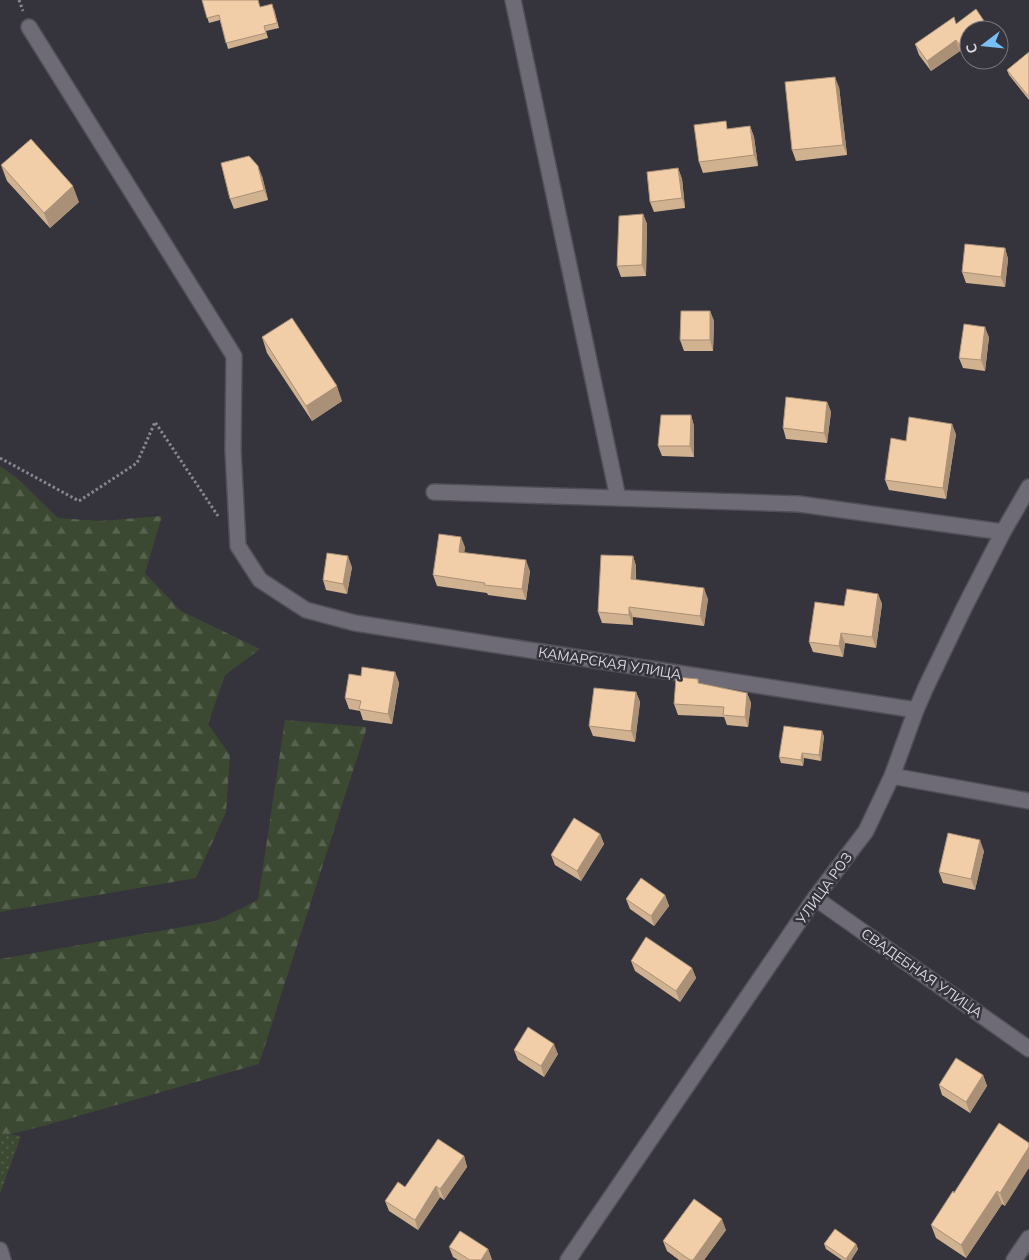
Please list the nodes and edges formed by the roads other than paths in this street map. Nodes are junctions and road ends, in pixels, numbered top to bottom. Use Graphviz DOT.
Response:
graph roads {
  1 [pos="513,0"];
  2 [pos="28,27"];
  3 [pos="1029,487"];
  4 [pos="434,492"];
  5 [pos="618,498"];
  6 [pos="1003,532"];
  7 [pos="916,710"];
  8 [pos="892,776"];
  9 [pos="1029,801"];
  10 [pos="815,898"];
  11 [pos="1029,1049"];
  12 [pos="1029,1238"];
  13 [pos="0,1250"];
  14 [pos="2,1260"];
  15 [pos="568,1260"];
  16 [pos="1014,1260"];
  1 -- 5 [label="street"];
  2 -- 7 [label="street, КАМАРСКАЯ УЛИЦА"];
  3 -- 6 [label="street, УЛИЦА РОЗ"];
  4 -- 5 [label="street"];
  5 -- 6 [label="street"];
  6 -- 7 [label="street, УЛИЦА РОЗ"];
  7 -- 8 [label="street, УЛИЦА РОЗ"];
  8 -- 9 [label="street"];
  8 -- 10 [label="street, УЛИЦА РОЗ"];
  10 -- 11 [label="street, СВАДЕБНАЯ УЛИЦА"];
  10 -- 15 [label="street, УЛИЦА РОЗ"];
  12 -- 16 [label="street"];
  13 -- 14 [label="street"];
}
